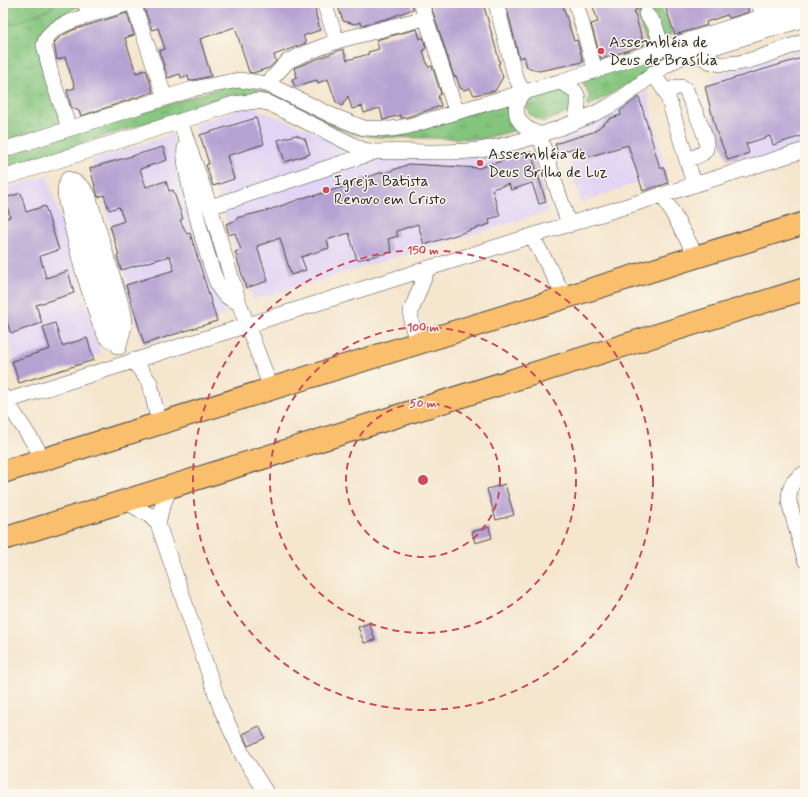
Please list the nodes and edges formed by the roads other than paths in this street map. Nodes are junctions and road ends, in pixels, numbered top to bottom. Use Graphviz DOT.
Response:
graph roads {
  1 [pos="132,3"];
  2 [pos="324,3"];
  3 [pos="421,3"];
  4 [pos="496,3"];
  5 [pos="576,3"];
  6 [pos="805,3"];
  7 [pos="87,9"];
  8 [pos="761,10"];
  9 [pos="646,14"];
  10 [pos="426,18"];
  11 [pos="805,19"];
  12 [pos="805,41"];
  13 [pos="337,42"];
  14 [pos="662,48"];
  15 [pos="696,53"];
  16 [pos="595,70"];
  17 [pos="653,73"];
  18 [pos="559,82"];
  19 [pos="267,84"];
  20 [pos="523,92"];
  21 [pos="667,94"];
  22 [pos="165,98"];
  23 [pos="456,111"];
  24 [pos="180,121"];
  25 [pos="575,121"];
  26 [pos="68,128"];
  27 [pos="539,134"];
  28 [pos="188,139"];
  29 [pos="3,150"];
  30 [pos="805,150"];
  31 [pos="376,152"];
  32 [pos="62,158"];
  33 [pos="687,159"];
  34 [pos="3,178"];
  35 [pos="694,184"];
  36 [pos="662,194"];
  37 [pos="210,207"];
  38 [pos="805,223"];
  39 [pos="569,225"];
  40 [pos="532,236"];
  41 [pos="697,257"];
  42 [pos="428,268"];
  43 [pos="805,289"];
  44 [pos="565,297"];
  45 [pos="239,303"];
  46 [pos="247,324"];
  47 [pos="417,343"];
  48 [pos="129,362"];
  49 [pos="271,388"];
  50 [pos="4,400"];
  51 [pos="159,424"];
  52 [pos="44,459"];
  53 [pos="3,472"];
  54 [pos="805,473"];
  55 [pos="170,487"];
  56 [pos="125,501"];
  57 [pos="158,524"];
  58 [pos="3,539"];
  59 [pos="805,560"];
  60 [pos="267,794"];
  1 -- 7 [label="street"];
  1 -- 22 [label="street"];
  2 -- 13 [label="street"];
  3 -- 10 [label="street"];
  4 -- 20 [label="street"];
  5 -- 16 [label="street"];
  6 -- 8 [label="street"];
  7 -- 26 [label="street"];
  8 -- 14 [label="street"];
  9 -- 14 [label="street"];
  10 -- 13 [label="street"];
  10 -- 23 [label="street"];
  11 -- 15 [label="street"];
  12 -- 15 [label="street"];
  13 -- 19 [label="street"];
  14 -- 16 [label="street"];
  15 -- 17 [label="street"];
  16 -- 18 [label="street"];
  17 -- 21 [label="street"];
  17 -- 25 [label="street"];
  18 -- 20 [label="street"];
  18 -- 25 [label="street"];
  19 -- 22 [label="street"];
  19 -- 23 [label="street"];
  20 -- 23 [label="street"];
  20 -- 27 [label="street"];
  21 -- 33 [label="street"];
  21 -- 33 [label="street"];
  22 -- 26 [label="street"];
  24 -- 28 [label="street"];
  24 -- 31 [label="street"];
  24 -- 32 [label="street"];
  25 -- 27 [label="street"];
  26 -- 29 [label="street"];
  27 -- 31 [label="street"];
  27 -- 39 [label="street"];
  28 -- 37 [label="street"];
  28 -- 45 [label="street"];
  30 -- 35 [label="street"];
  31 -- 37 [label="street"];
  32 -- 34 [label="street"];
  32 -- 48 [label="street"];
  33 -- 35 [label="street"];
  35 -- 36 [label="street"];
  36 -- 39 [label="street"];
  36 -- 41 [label="street"];
  37 -- 45 [label="street"];
  38 -- 41 [label="highway"];
  39 -- 40 [label="street"];
  40 -- 42 [label="street"];
  40 -- 44 [label="street"];
  41 -- 44 [label="highway"];
  42 -- 46 [label="street"];
  42 -- 47 [label="street"];
  43 -- 55 [label="highway"];
  44 -- 47 [label="highway"];
  45 -- 46 [label="street"];
  46 -- 48 [label="street"];
  46 -- 49 [label="street"];
  47 -- 49 [label="highway"];
  48 -- 50 [label="street"];
  48 -- 51 [label="street"];
  49 -- 51 [label="highway"];
  50 -- 52 [label="street"];
  51 -- 52 [label="highway"];
  52 -- 53 [label="highway"];
  54 -- 59 [label="street"];
  55 -- 56 [label="highway"];
  55 -- 57 [label="street"];
  56 -- 57 [label="street"];
  56 -- 58 [label="highway"];
  57 -- 60 [label="street"];
}
